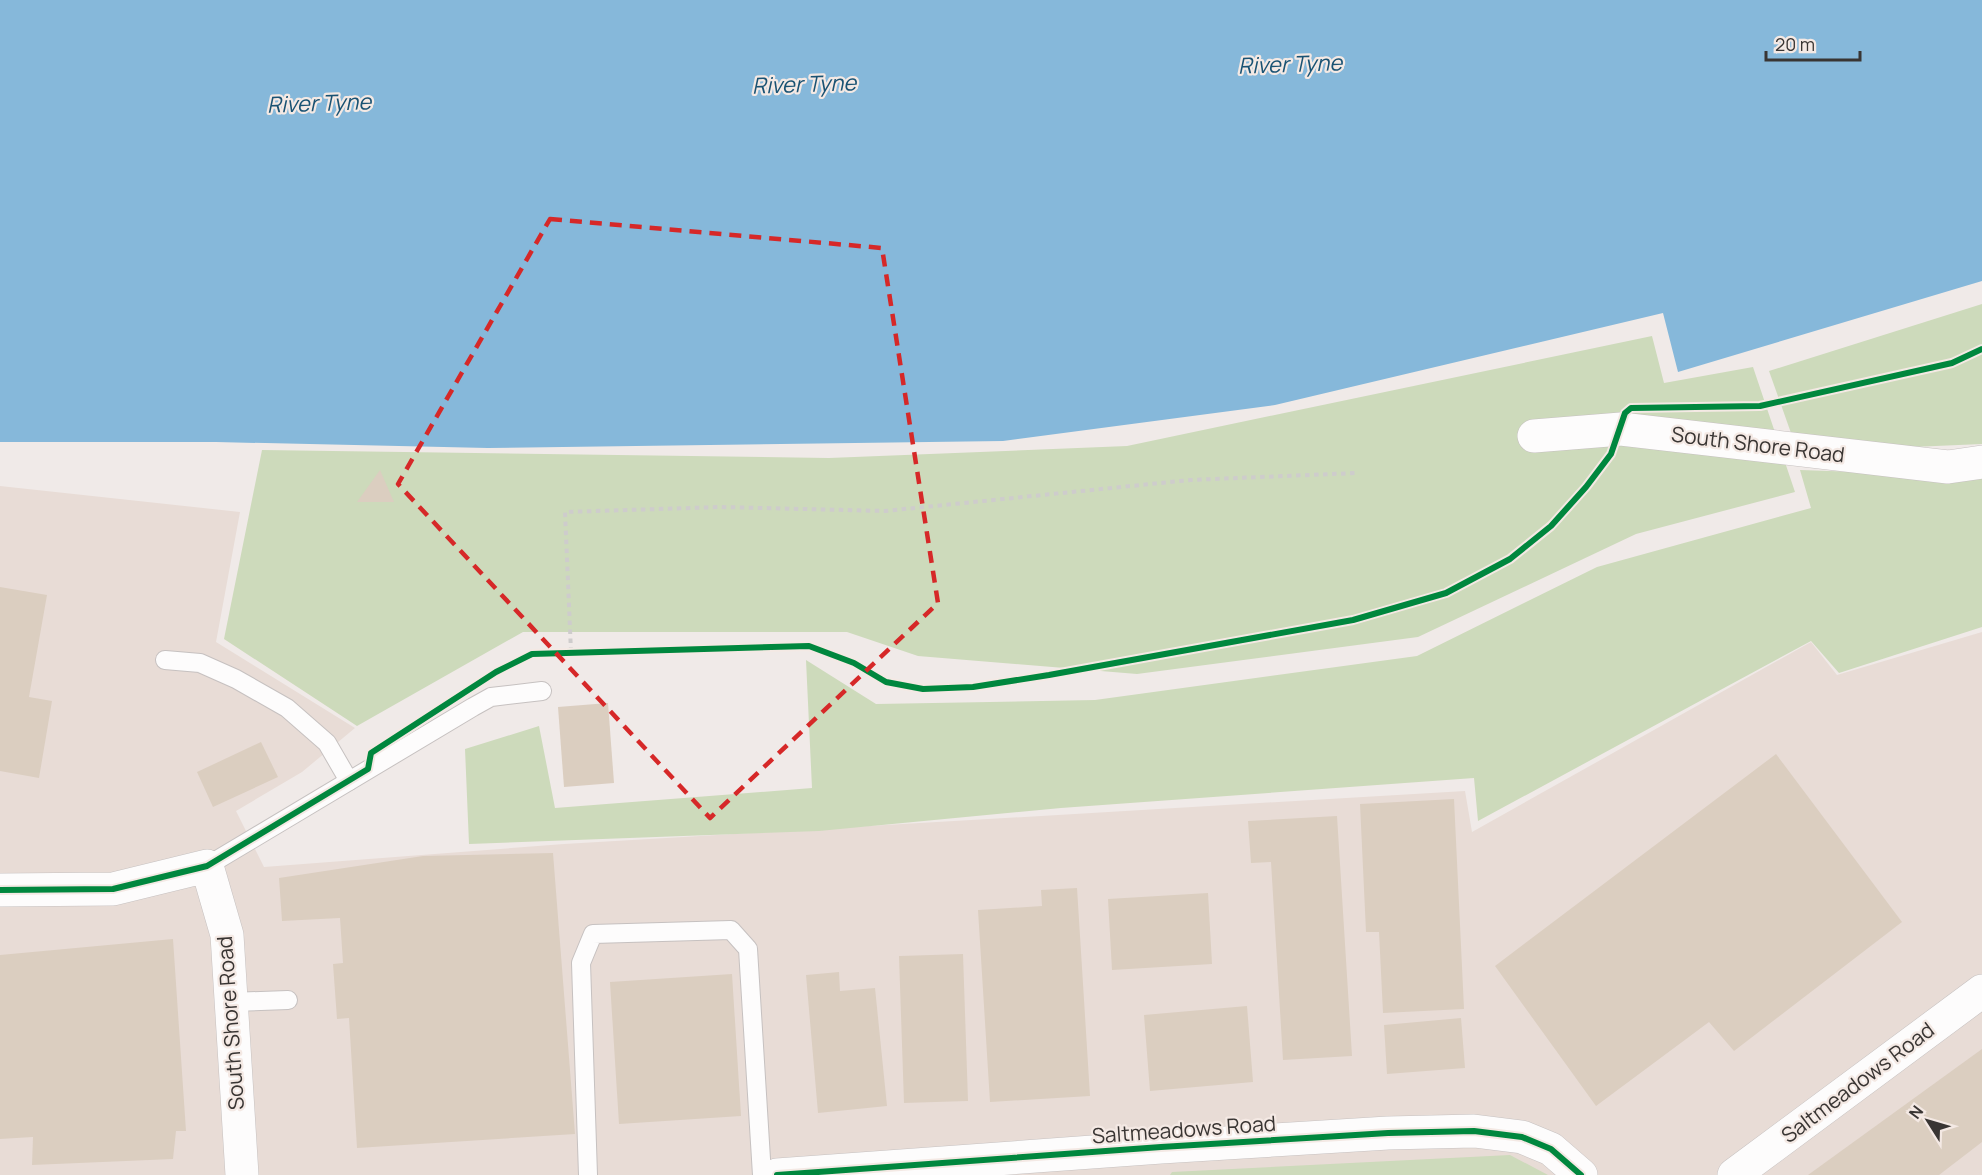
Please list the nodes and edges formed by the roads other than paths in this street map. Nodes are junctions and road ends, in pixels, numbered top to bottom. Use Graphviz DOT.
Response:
graph roads {
  1 [pos="1534,436"];
  2 [pos="1982,462"];
  3 [pos="165,660"];
  4 [pos="542,691"];
  5 [pos="349,781"];
  6 [pos="207,866"];
  7 [pos="0,890"];
  8 [pos="1982,991"];
  9 [pos="288,1000"];
  10 [pos="231,1002"];
  11 [pos="242,1175"];
  12 [pos="588,1175"];
  13 [pos="762,1175"];
  14 [pos="777,1175"];
  15 [pos="1581,1175"];
  16 [pos="1734,1175"];
  1 -- 2 [label="street, South Shore Road"];
  3 -- 5 [label="lane"];
  4 -- 5 [label="lane"];
  5 -- 6 [label="lane"];
  6 -- 7 [label="street"];
  6 -- 10 [label="street, South Shore Road"];
  8 -- 16 [label="street, Saltmeadows Road"];
  9 -- 10 [label="lane"];
  10 -- 11 [label="street, South Shore Road"];
  12 -- 13 [label="lane"];
  14 -- 15 [label="street, Saltmeadows Road"];
}
